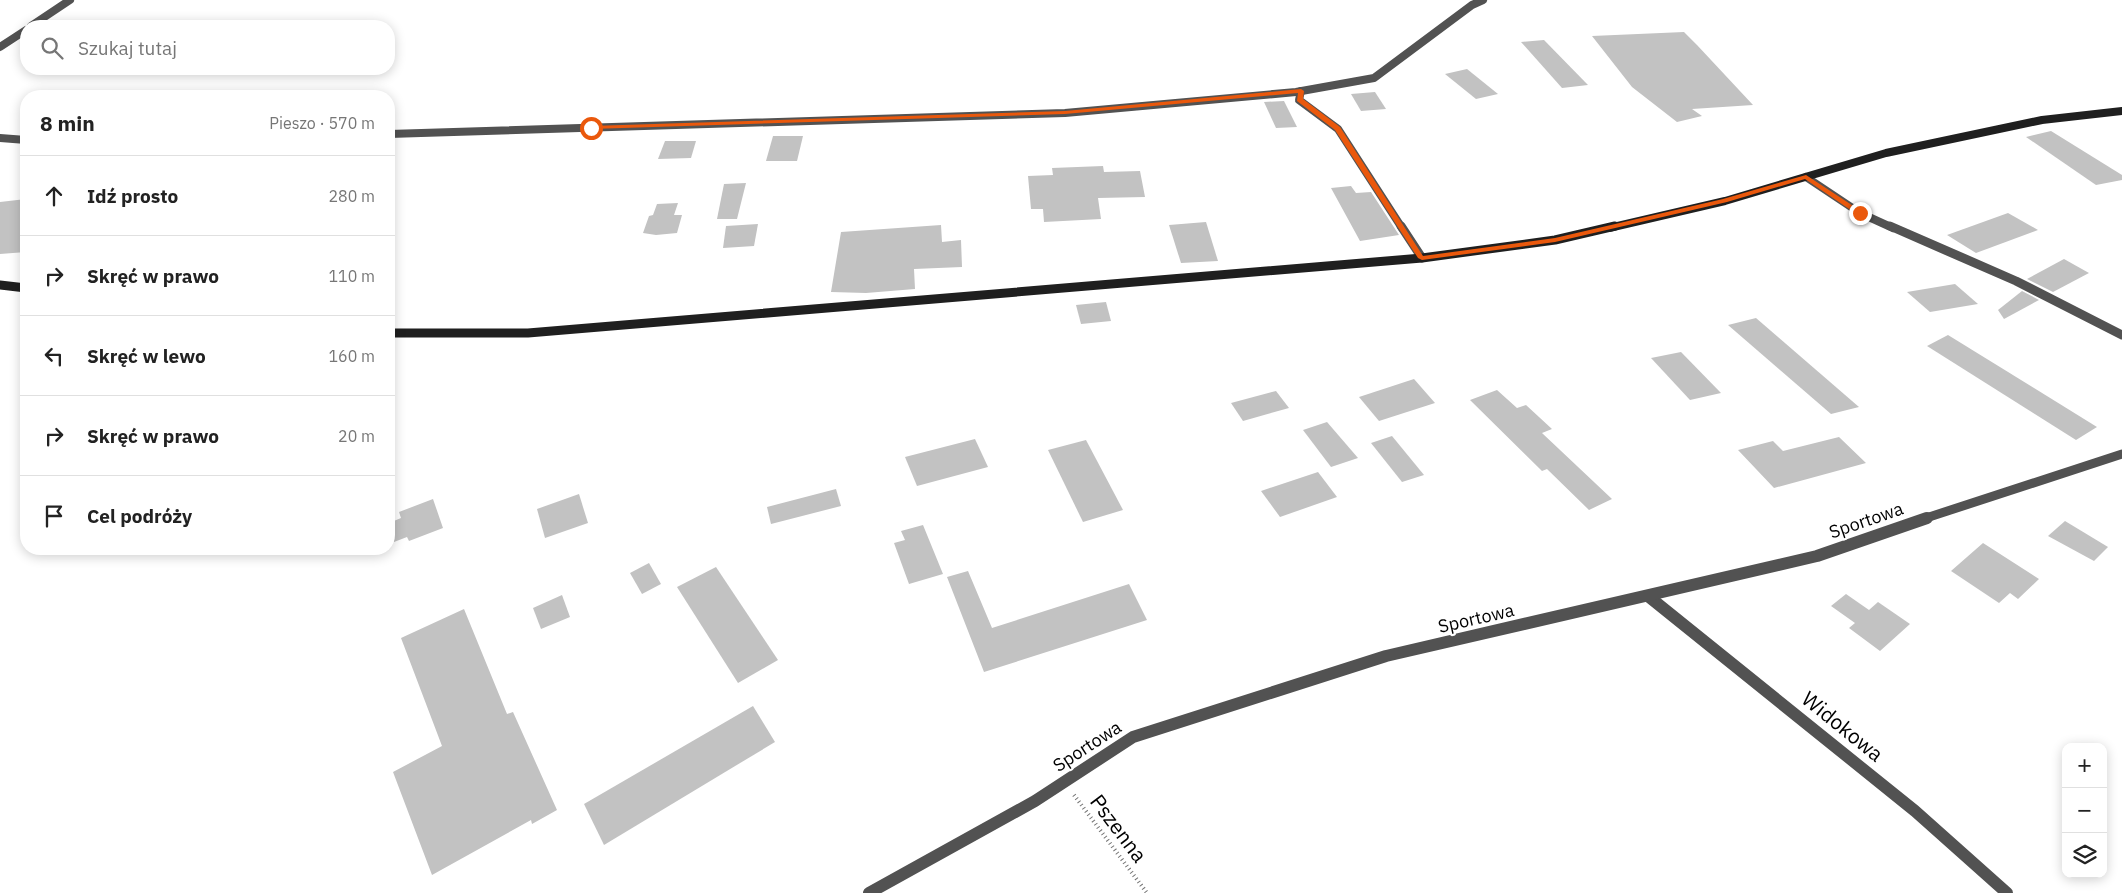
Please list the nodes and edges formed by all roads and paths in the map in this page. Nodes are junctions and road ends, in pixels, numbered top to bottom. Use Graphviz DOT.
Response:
graph roads {
  1 [pos="70,0"];
  2 [pos="1483,0"];
  3 [pos="40,20"];
  4 [pos="20,34"];
  5 [pos="0,47"];
  6 [pos="1301,91"];
  7 [pos="2122,111"];
  8 [pos="395,134"];
  9 [pos="0,138"];
  10 [pos="20,140"];
  11 [pos="1806,177"];
  12 [pos="1422,258"];
  13 [pos="0,285"];
  14 [pos="20,287"];
  15 [pos="395,333"];
  16 [pos="2122,335"];
  17 [pos="2122,454"];
  18 [pos="1648,596"];
  19 [pos="1063,782"];
  20 [pos="869,893"];
  21 [pos="1147,893"];
  22 [pos="2008,893"];
  1 -- 3 [label="street"];
  2 -- 6 [label="street"];
  4 -- 5 [label="street"];
  6 -- 8 [label="street"];
  6 -- 12 [label="street"];
  7 -- 11 [label="street"];
  9 -- 10 [label="street"];
  11 -- 12 [label="street"];
  11 -- 16 [label="street"];
  12 -- 15 [label="street"];
  13 -- 14 [label="street"];
  17 -- 18 [label="street, Sportowa"];
  18 -- 19 [label="street, Sportowa"];
  18 -- 22 [label="street, Widokowa"];
  19 -- 20 [label="street, Sportowa"];
  19 -- 21 [label="path, Pszenna"];
}
